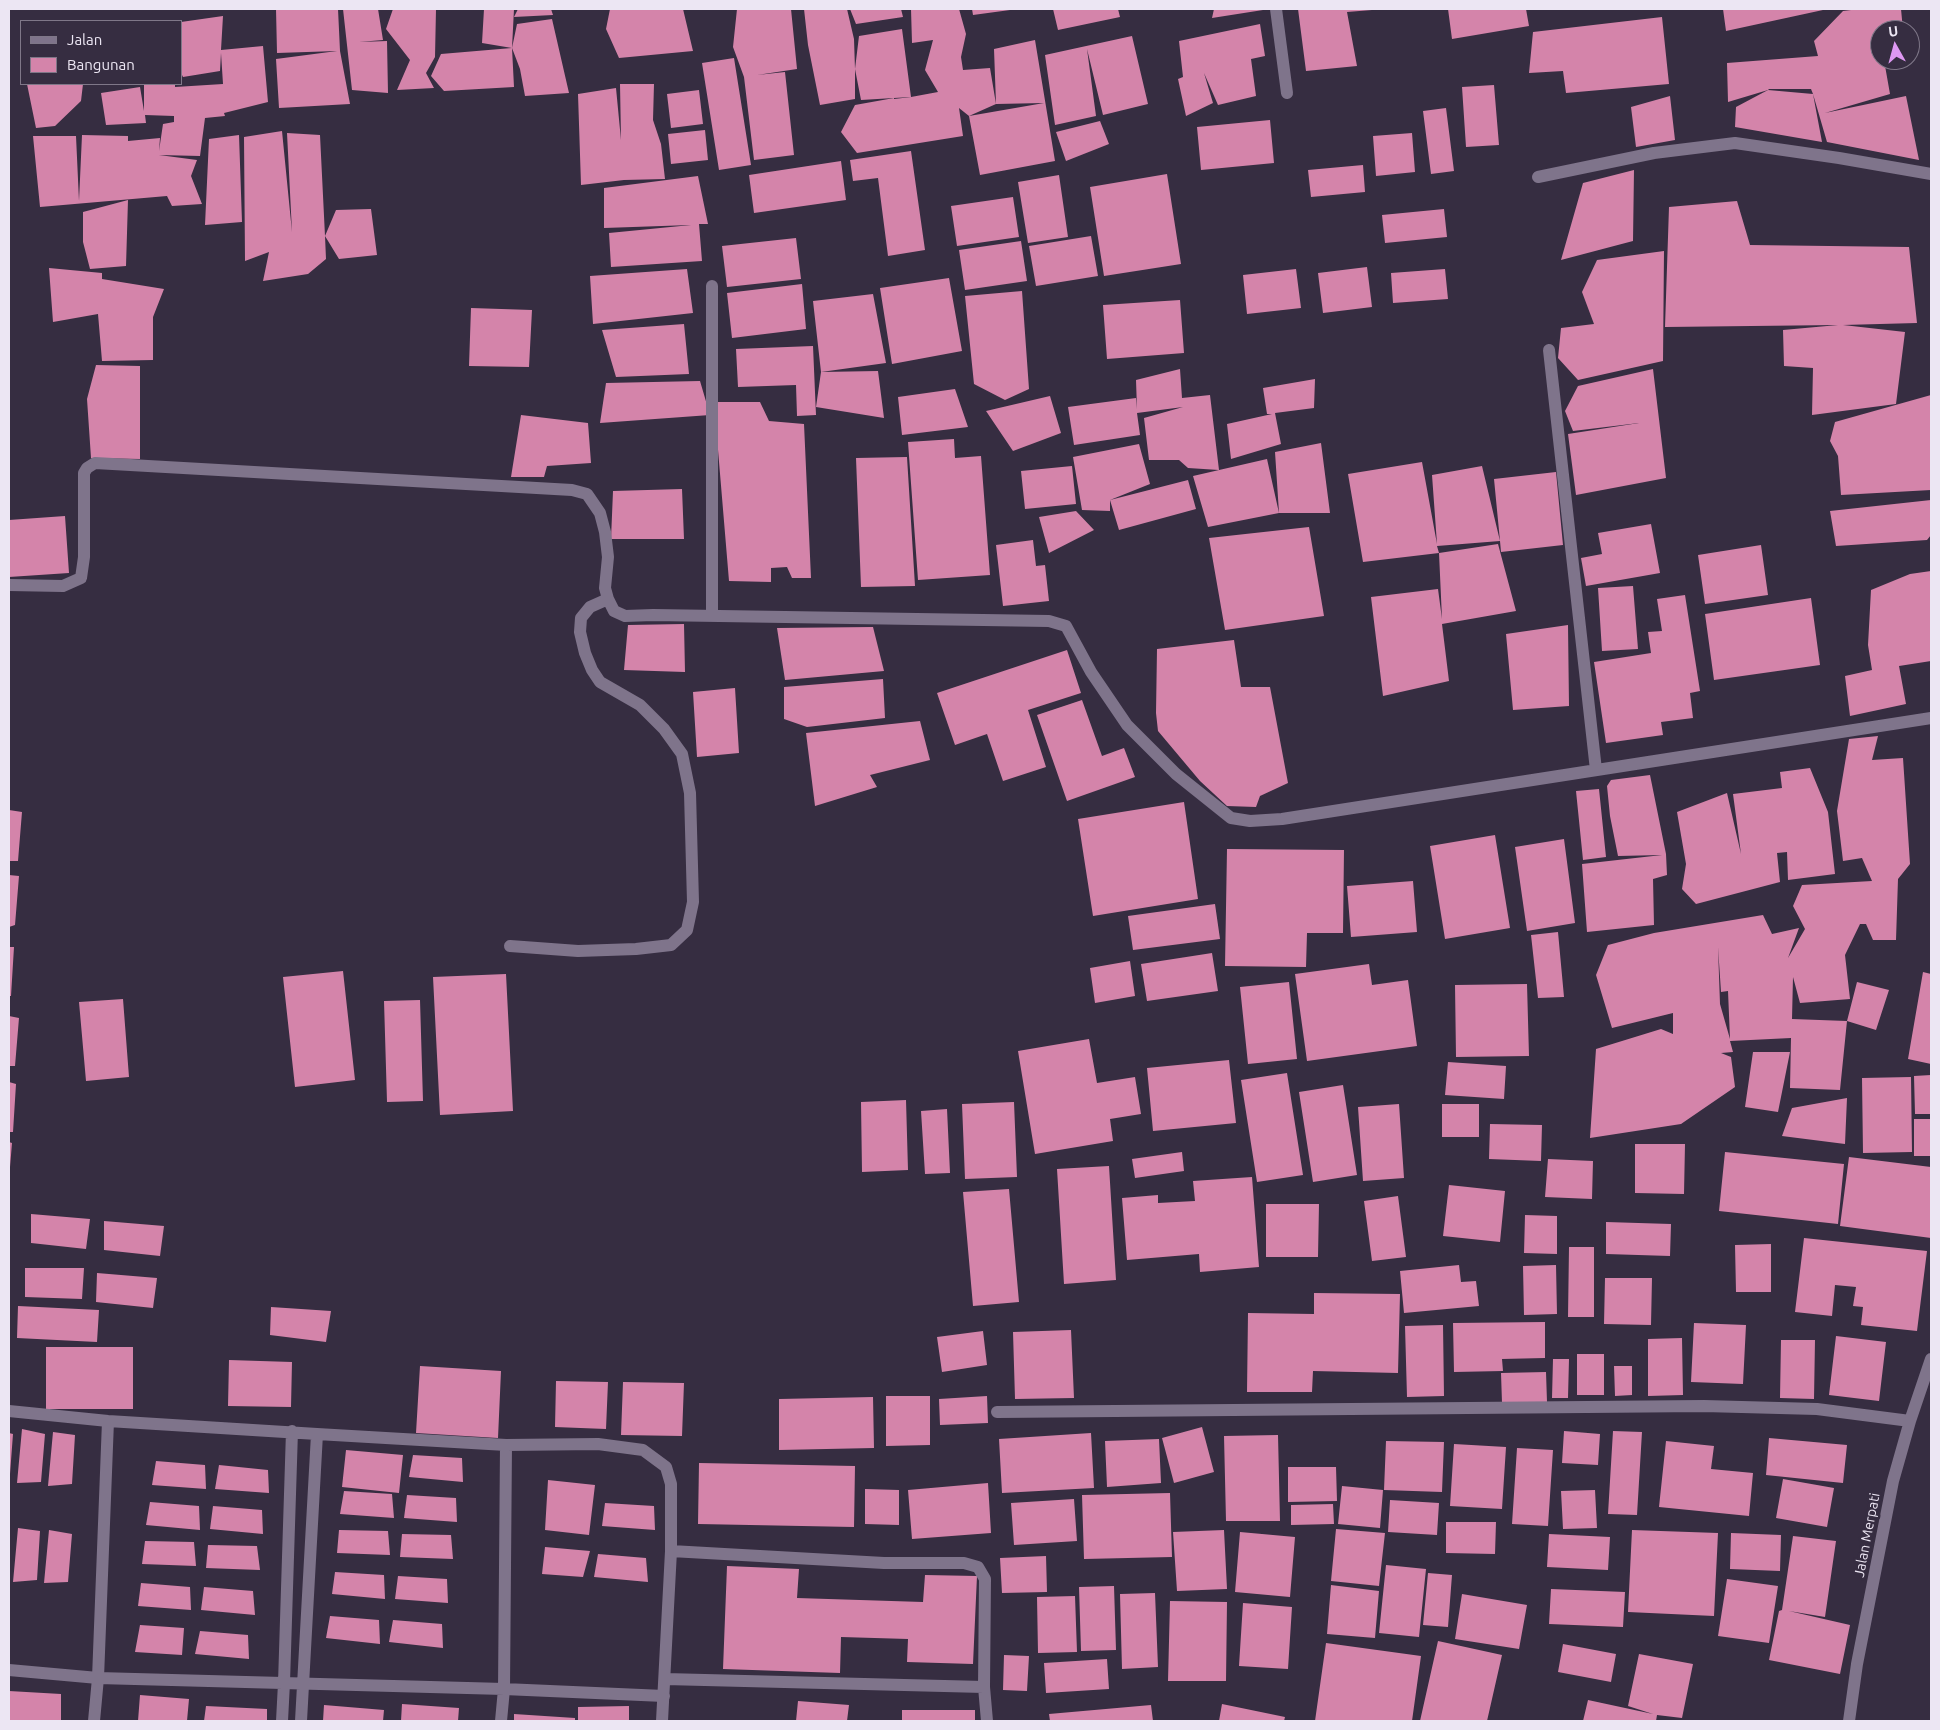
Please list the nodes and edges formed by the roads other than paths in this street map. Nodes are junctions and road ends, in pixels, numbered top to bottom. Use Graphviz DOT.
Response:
graph roads {
  1 [pos="1276,9"];
  2 [pos="1287,94"];
  3 [pos="1931,174"];
  4 [pos="1538,176"];
  5 [pos="712,286"];
  6 [pos="1549,350"];
  7 [pos="9,585"];
  8 [pos="608,599"];
  9 [pos="712,616"];
  10 [pos="1931,718"];
  11 [pos="1596,770"];
  12 [pos="510,946"];
  13 [pos="1931,1359"];
  14 [pos="9,1411"];
  15 [pos="997,1412"];
  16 [pos="108,1421"];
  17 [pos="1910,1421"];
  18 [pos="292,1431"];
  19 [pos="317,1434"];
  20 [pos="506,1445"];
  21 [pos="671,1550"];
  22 [pos="9,1670"];
  23 [pos="98,1678"];
  24 [pos="665,1679"];
  25 [pos="284,1683"];
  26 [pos="304,1685"];
  27 [pos="984,1687"];
  28 [pos="504,1689"];
  29 [pos="664,1696"];
  30 [pos="94,1721"];
  31 [pos="282,1721"];
  32 [pos="301,1721"];
  33 [pos="501,1721"];
  34 [pos="662,1721"];
  35 [pos="987,1721"];
  36 [pos="1848,1721"];
  1 -- 2 [label="street"];
  3 -- 4 [label="street"];
  5 -- 9 [label="street"];
  6 -- 11 [label="street"];
  7 -- 8 [label="street"];
  8 -- 9 [label="street"];
  8 -- 12 [label="street"];
  9 -- 11 [label="street"];
  10 -- 11 [label="street"];
  13 -- 17 [label="street, Jalan Merpati"];
  14 -- 16 [label="street"];
  15 -- 17 [label="street"];
  16 -- 18 [label="street"];
  16 -- 23 [label="street"];
  17 -- 36 [label="street, Jalan Merpati"];
  18 -- 19 [label="street"];
  18 -- 25 [label="street"];
  19 -- 20 [label="street"];
  19 -- 26 [label="street"];
  20 -- 21 [label="street"];
  20 -- 28 [label="street"];
  21 -- 24 [label="street"];
  21 -- 27 [label="street"];
  22 -- 23 [label="street"];
  23 -- 25 [label="street"];
  23 -- 30 [label="street"];
  24 -- 27 [label="street"];
  24 -- 29 [label="street"];
  25 -- 26 [label="street"];
  25 -- 31 [label="street"];
  26 -- 28 [label="street"];
  26 -- 32 [label="street"];
  27 -- 35 [label="street"];
  28 -- 29 [label="street"];
  28 -- 33 [label="street"];
  29 -- 34 [label="street"];
}
